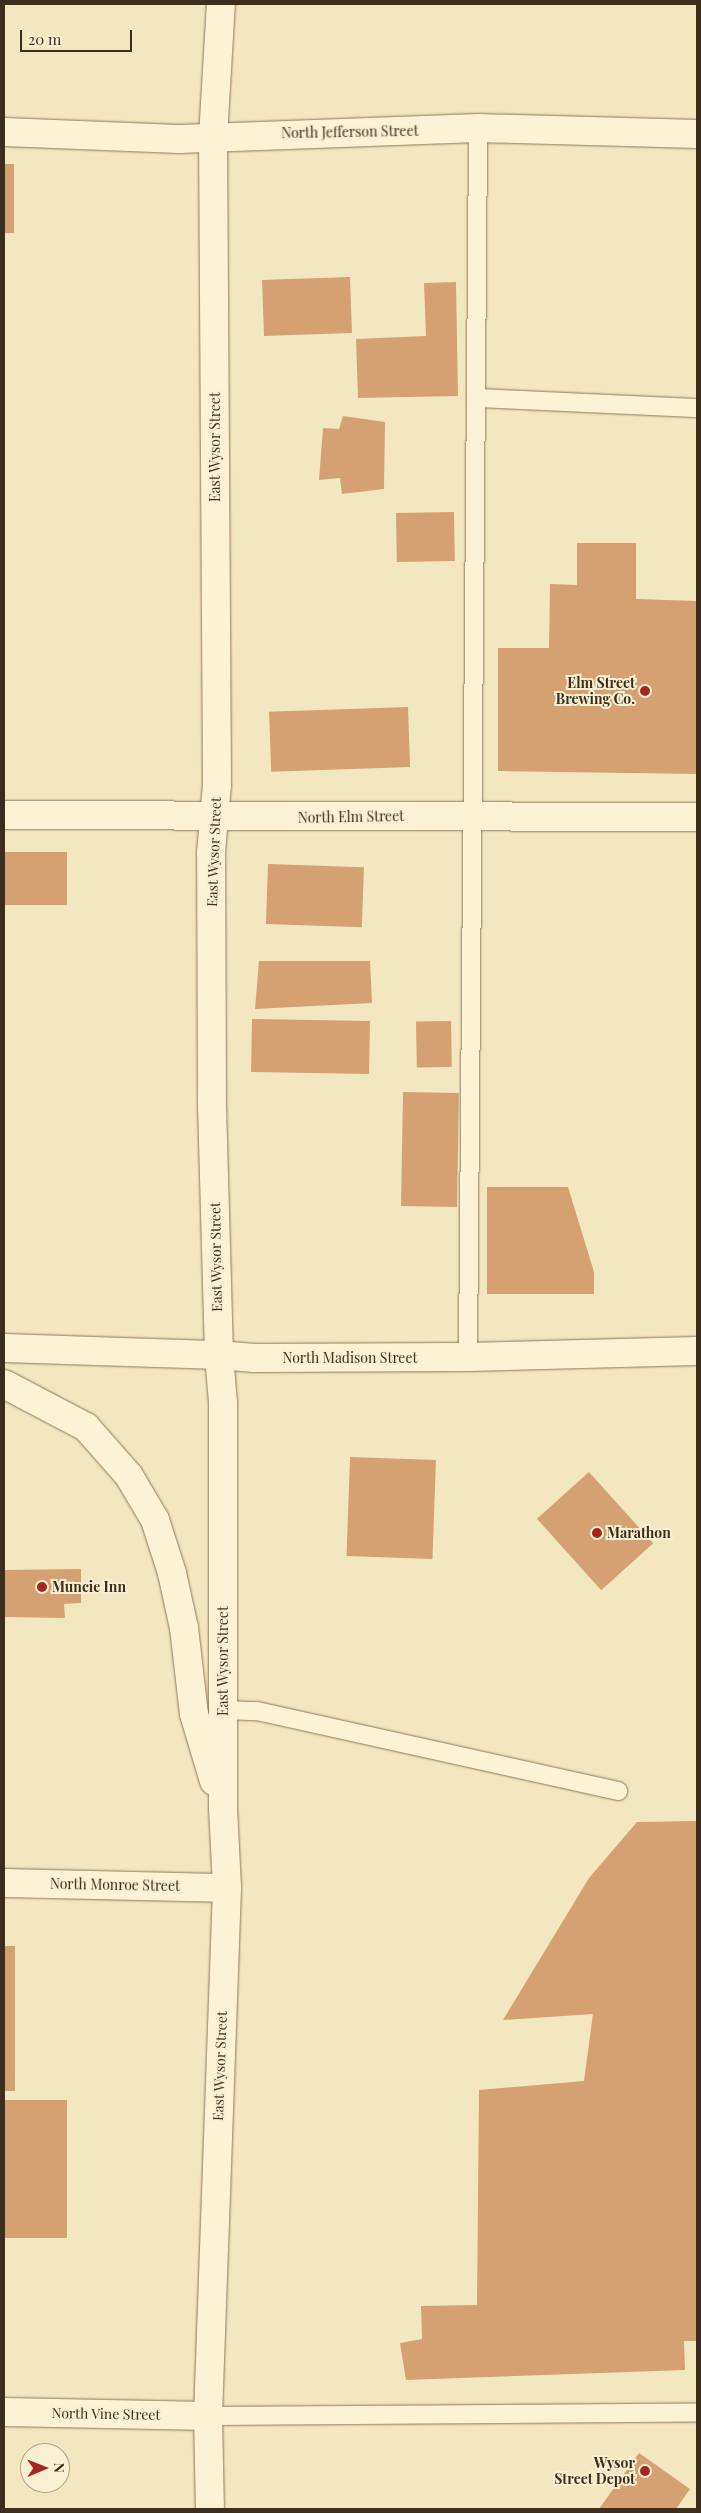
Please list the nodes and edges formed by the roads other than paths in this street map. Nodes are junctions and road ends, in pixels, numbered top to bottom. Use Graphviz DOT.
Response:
graph roads {
  1 [pos="221,4"];
  2 [pos="478,128"];
  3 [pos="4,132"];
  4 [pos="697,134"];
  5 [pos="213,137"];
  6 [pos="476,398"];
  7 [pos="697,408"];
  8 [pos="4,815"];
  9 [pos="472,815"];
  10 [pos="214,817"];
  11 [pos="697,817"];
  12 [pos="4,1348"];
  13 [pos="697,1351"];
  14 [pos="219,1355"];
  15 [pos="468,1357"];
  16 [pos="4,1384"];
  17 [pos="223,1710"];
  18 [pos="618,1791"];
  19 [pos="223,1808"];
  20 [pos="4,1883"];
  21 [pos="227,1888"];
  22 [pos="4,2412"];
  23 [pos="697,2413"];
  24 [pos="208,2416"];
  25 [pos="210,2509"];
  1 -- 5 [label="street, East Wysor Street"];
  2 -- 4 [label="street, North Jefferson Street"];
  2 -- 5 [label="street, North Jefferson Street"];
  2 -- 6 [label="lane"];
  3 -- 5 [label="street, North Jefferson Street"];
  5 -- 10 [label="street, East Wysor Street"];
  6 -- 7 [label="lane"];
  6 -- 9 [label="lane"];
  8 -- 10 [label="street, North Elm Street"];
  9 -- 10 [label="street, North Elm Street"];
  9 -- 11 [label="street, North Elm Street"];
  9 -- 15 [label="lane"];
  10 -- 14 [label="street, East Wysor Street"];
  12 -- 14 [label="street, North Madison Street"];
  13 -- 15 [label="street, North Madison Street"];
  14 -- 15 [label="street, North Madison Street"];
  14 -- 17 [label="street, East Wysor Street"];
  16 -- 19 [label="street"];
  17 -- 18 [label="lane"];
  17 -- 19 [label="street, East Wysor Street"];
  19 -- 21 [label="street, East Wysor Street"];
  20 -- 21 [label="street, North Monroe Street"];
  21 -- 24 [label="street, East Wysor Street"];
  22 -- 24 [label="street, North Vine Street"];
  23 -- 24 [label="lane"];
  24 -- 25 [label="street, East Wysor Street"];
}
